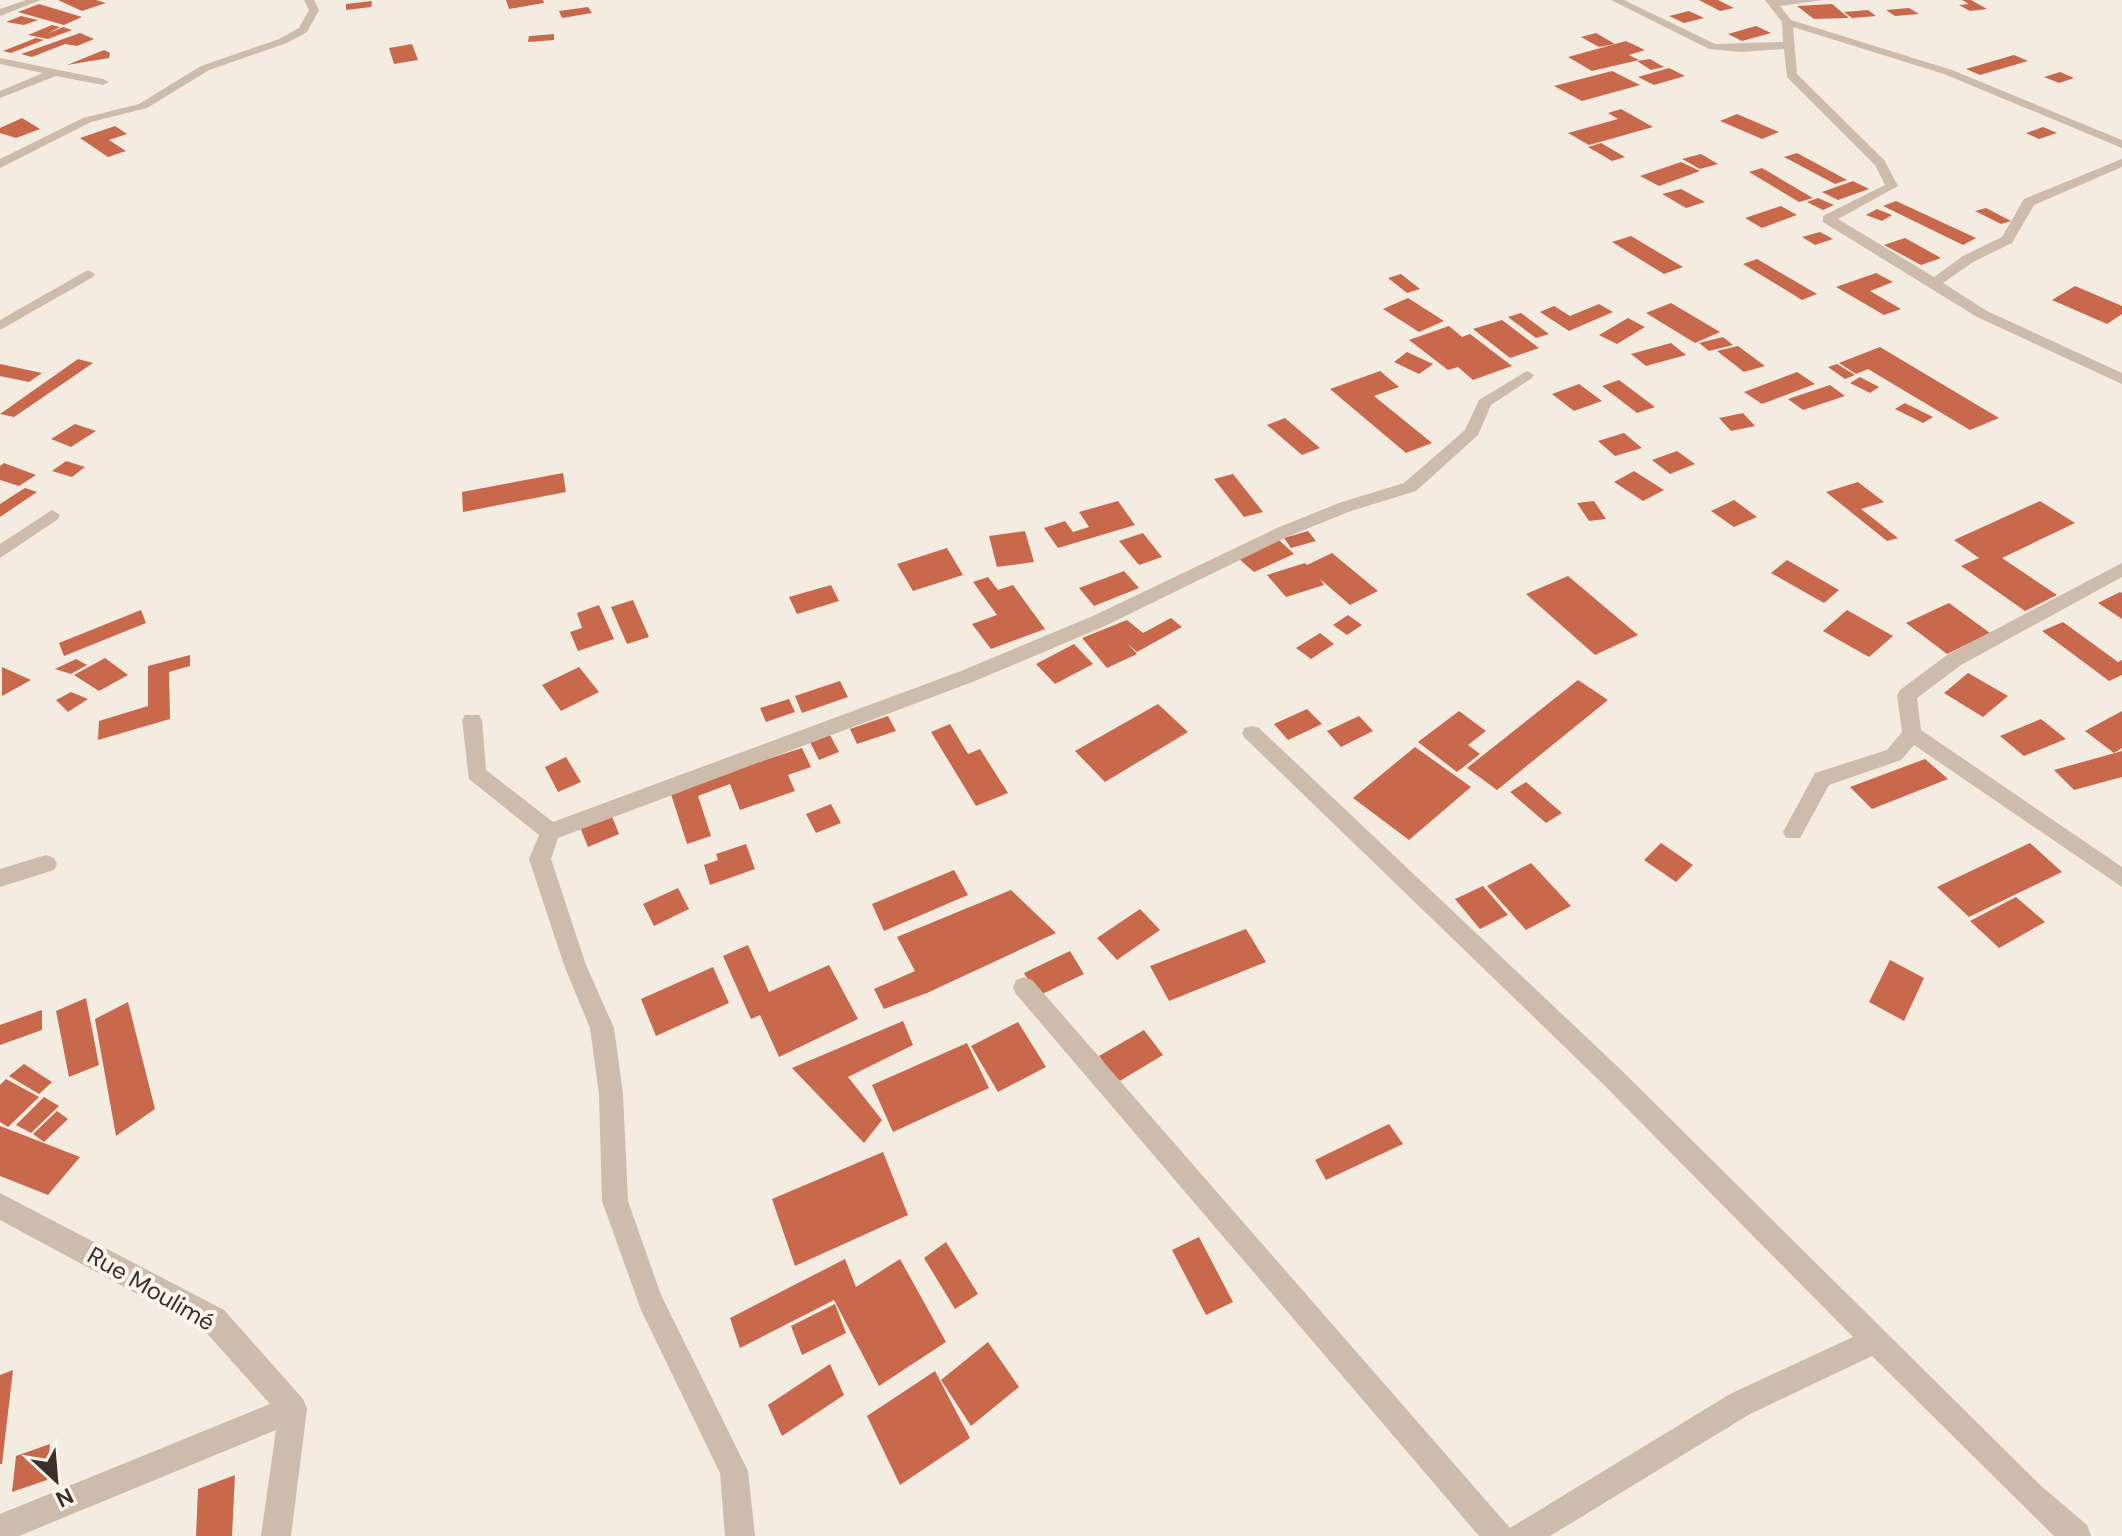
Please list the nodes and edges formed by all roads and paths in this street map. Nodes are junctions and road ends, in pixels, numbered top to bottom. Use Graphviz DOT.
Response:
graph roads {
  1 [pos="36,0"];
  2 [pos="309,0"];
  3 [pos="1616,0"];
  4 [pos="1818,0"];
  5 [pos="1772,1"];
  6 [pos="0,13"];
  7 [pos="1787,22"];
  8 [pos="1791,45"];
  9 [pos="0,61"];
  10 [pos="56,72"];
  11 [pos="103,82"];
  12 [pos="0,95"];
  13 [pos="2122,144"];
  14 [pos="2122,163"];
  15 [pos="0,164"];
  16 [pos="88,274"];
  17 [pos="1934,283"];
  18 [pos="0,326"];
  19 [pos="1527,375"];
  20 [pos="2122,379"];
  21 [pos="52,515"];
  22 [pos="0,552"];
  23 [pos="2122,569"];
  24 [pos="472,720"];
  25 [pos="1252,733"];
  26 [pos="1912,734"];
  27 [pos="550,832"];
  28 [pos="1793,832"];
  29 [pos="46,864"];
  30 [pos="0,878"];
  31 [pos="2122,878"];
  32 [pos="1024,987"];
  33 [pos="0,1206"];
  34 [pos="1876,1340"];
  35 [pos="293,1409"];
  36 [pos="0,1529"];
  37 [pos="276,1536"];
  38 [pos="740,1536"];
  39 [pos="1499,1536"];
  40 [pos="1522,1536"];
  41 [pos="2076,1536"];
  1 -- 6 [label="street"];
  2 -- 15 [label="street"];
  3 -- 8 [label="street"];
  4 -- 5 [label="street"];
  5 -- 7 [label="street"];
  7 -- 8 [label="street"];
  7 -- 13 [label="street"];
  8 -- 17 [label="street"];
  9 -- 10 [label="street"];
  10 -- 11 [label="street"];
  10 -- 12 [label="street"];
  14 -- 17 [label="street"];
  16 -- 18 [label="street"];
  17 -- 20 [label="street"];
  19 -- 27 [label="street"];
  21 -- 22 [label="street"];
  23 -- 26 [label="street"];
  24 -- 27 [label="street"];
  25 -- 34 [label="street"];
  26 -- 28 [label="street"];
  26 -- 31 [label="street"];
  27 -- 38 [label="street"];
  29 -- 30 [label="street"];
  32 -- 39 [label="street"];
  33 -- 35 [label="street, Rue Moulimé"];
  34 -- 40 [label="street"];
  34 -- 41 [label="street"];
  35 -- 36 [label="street"];
  35 -- 37 [label="street"];
}
